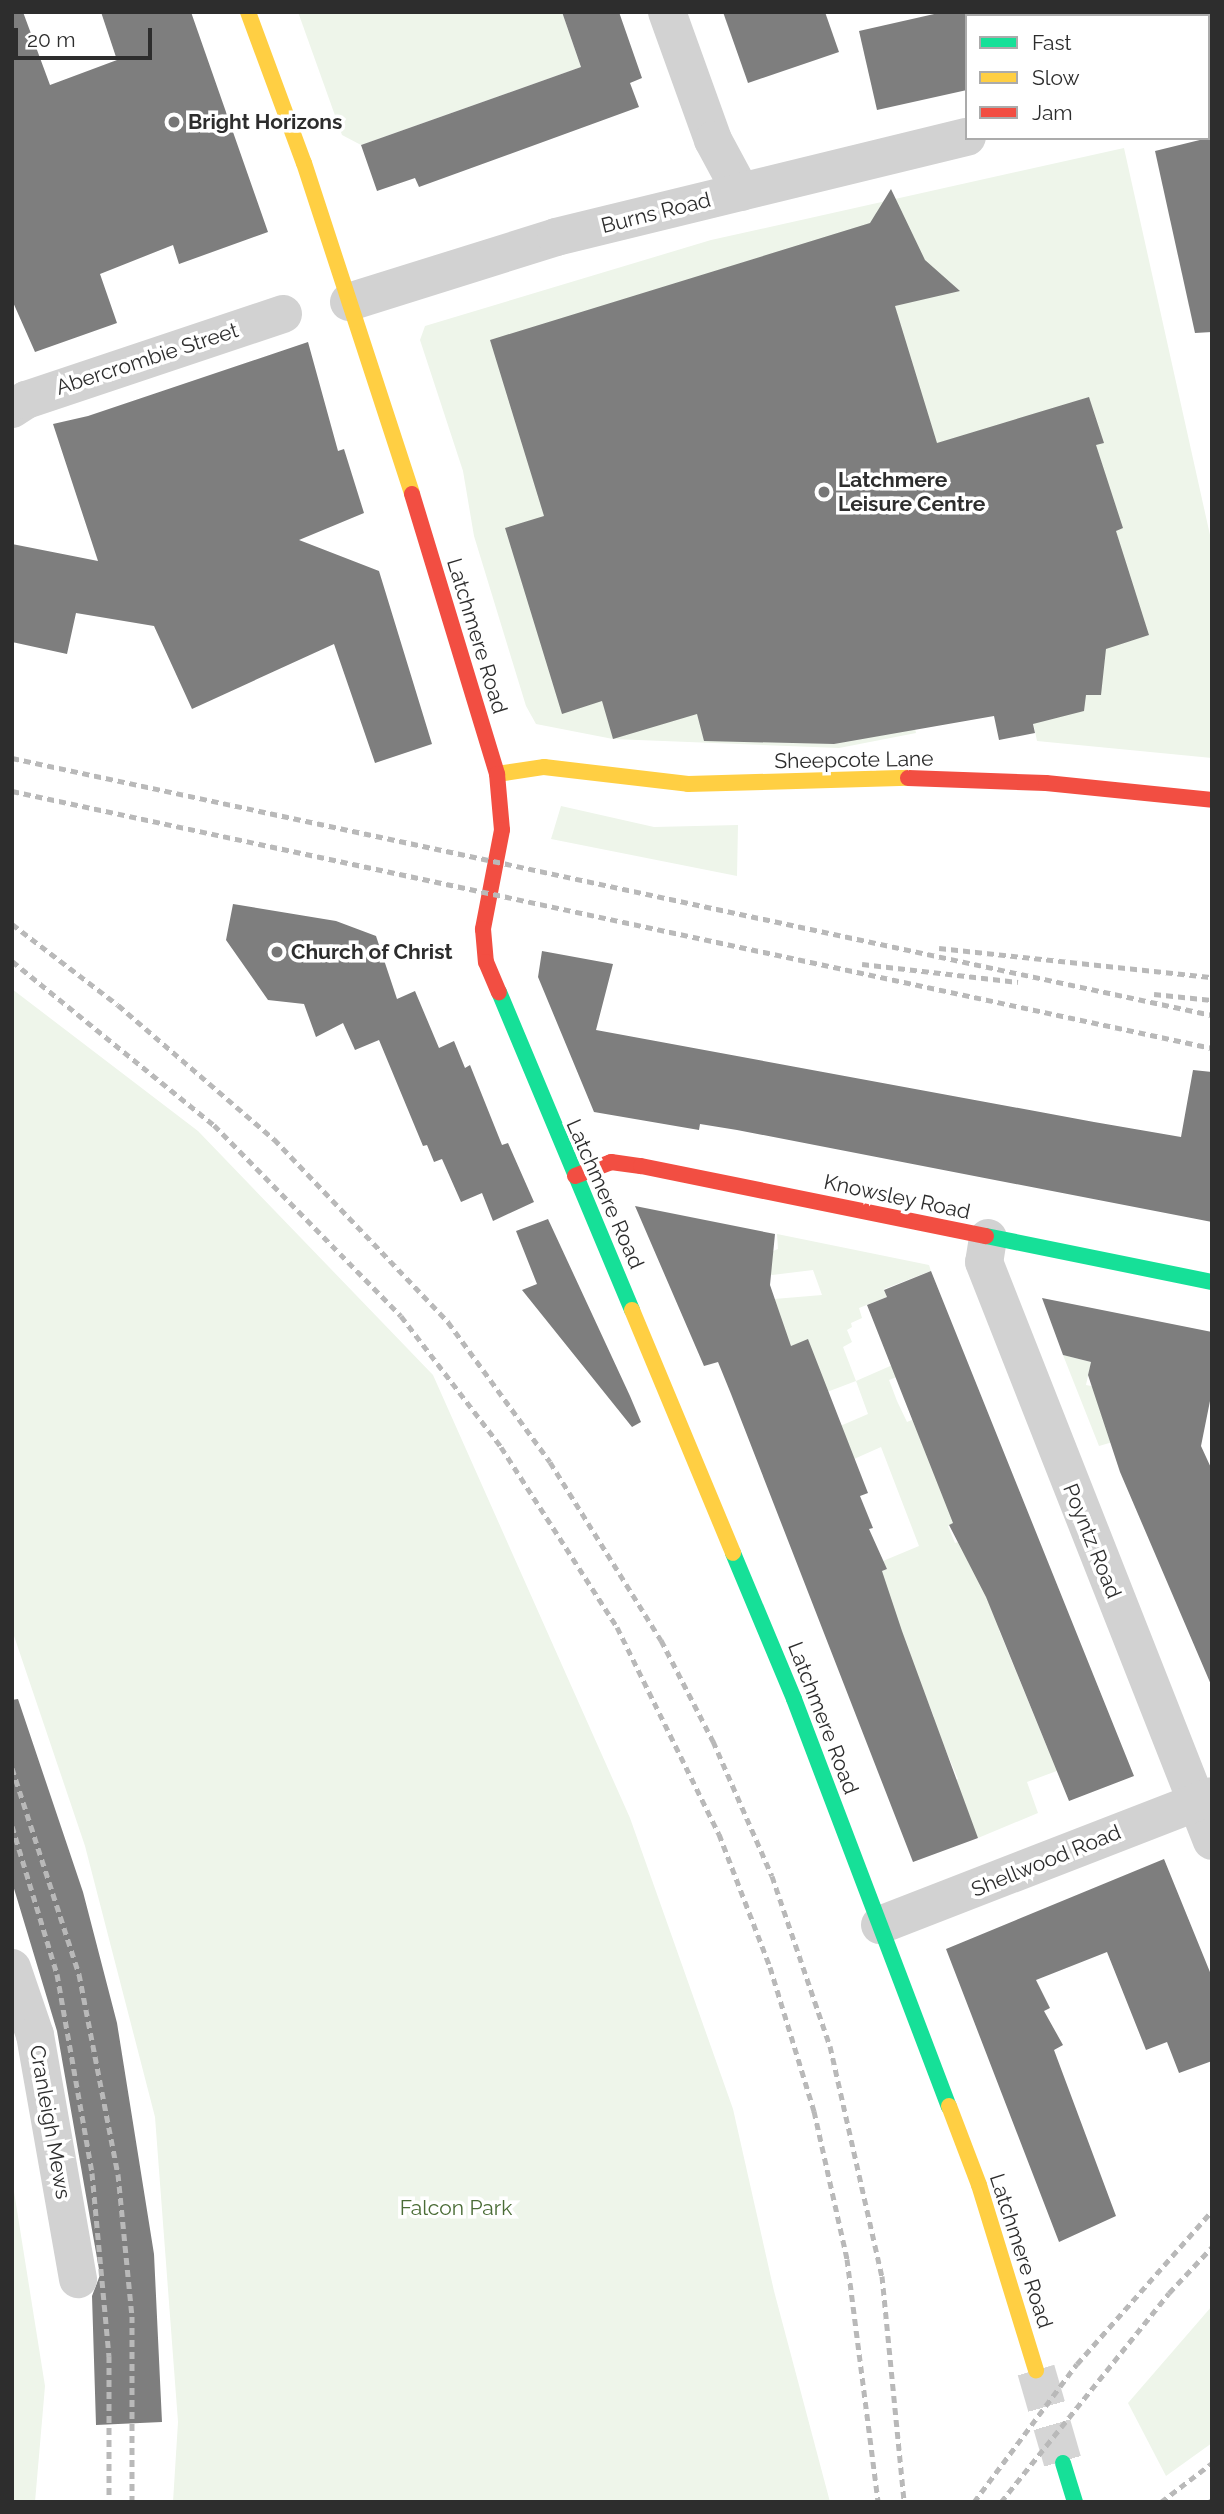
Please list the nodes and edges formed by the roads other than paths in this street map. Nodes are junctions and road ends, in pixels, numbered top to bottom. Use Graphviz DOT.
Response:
graph roads {
  1 [pos="248,12"];
  2 [pos="667,12"];
  3 [pos="965,137"];
  4 [pos="741,192"];
  5 [pos="349,302"];
  6 [pos="283,314"];
  7 [pos="12,409"];
  8 [pos="497,774"];
  9 [pos="1212,800"];
  10 [pos="576,1176"];
  11 [pos="988,1238"];
  12 [pos="1212,1282"];
  13 [pos="1204,1799"];
  14 [pos="1212,1841"];
  15 [pos="880,1925"];
  16 [pos="12,1968"];
  17 [pos="78,2279"];
  18 [pos="1036,2370"];
  19 [pos="1063,2463"];
  20 [pos="1075,2502"];
  1 -- 5 [label="main road, Latchmere Road"];
  2 -- 4 [label="street"];
  3 -- 4 [label="street, Burns Road"];
  4 -- 5 [label="street, Burns Road"];
  5 -- 8 [label="main road, Latchmere Road"];
  6 -- 7 [label="street, Abercrombie Street"];
  8 -- 9 [label="main road, Sheepcote Lane"];
  8 -- 10 [label="main road, Latchmere Road"];
  10 -- 11 [label="main road, Knowsley Road"];
  10 -- 15 [label="main road, Latchmere Road"];
  11 -- 12 [label="main road, Knowsley Road"];
  11 -- 13 [label="street, Poyntz Road"];
  13 -- 14 [label="street, Poyntz Road"];
  13 -- 15 [label="street, Shellwood Road"];
  15 -- 18 [label="main road, Latchmere Road"];
  16 -- 17 [label="street, Cranleigh Mews"];
  19 -- 20 [label="main road"];
}
